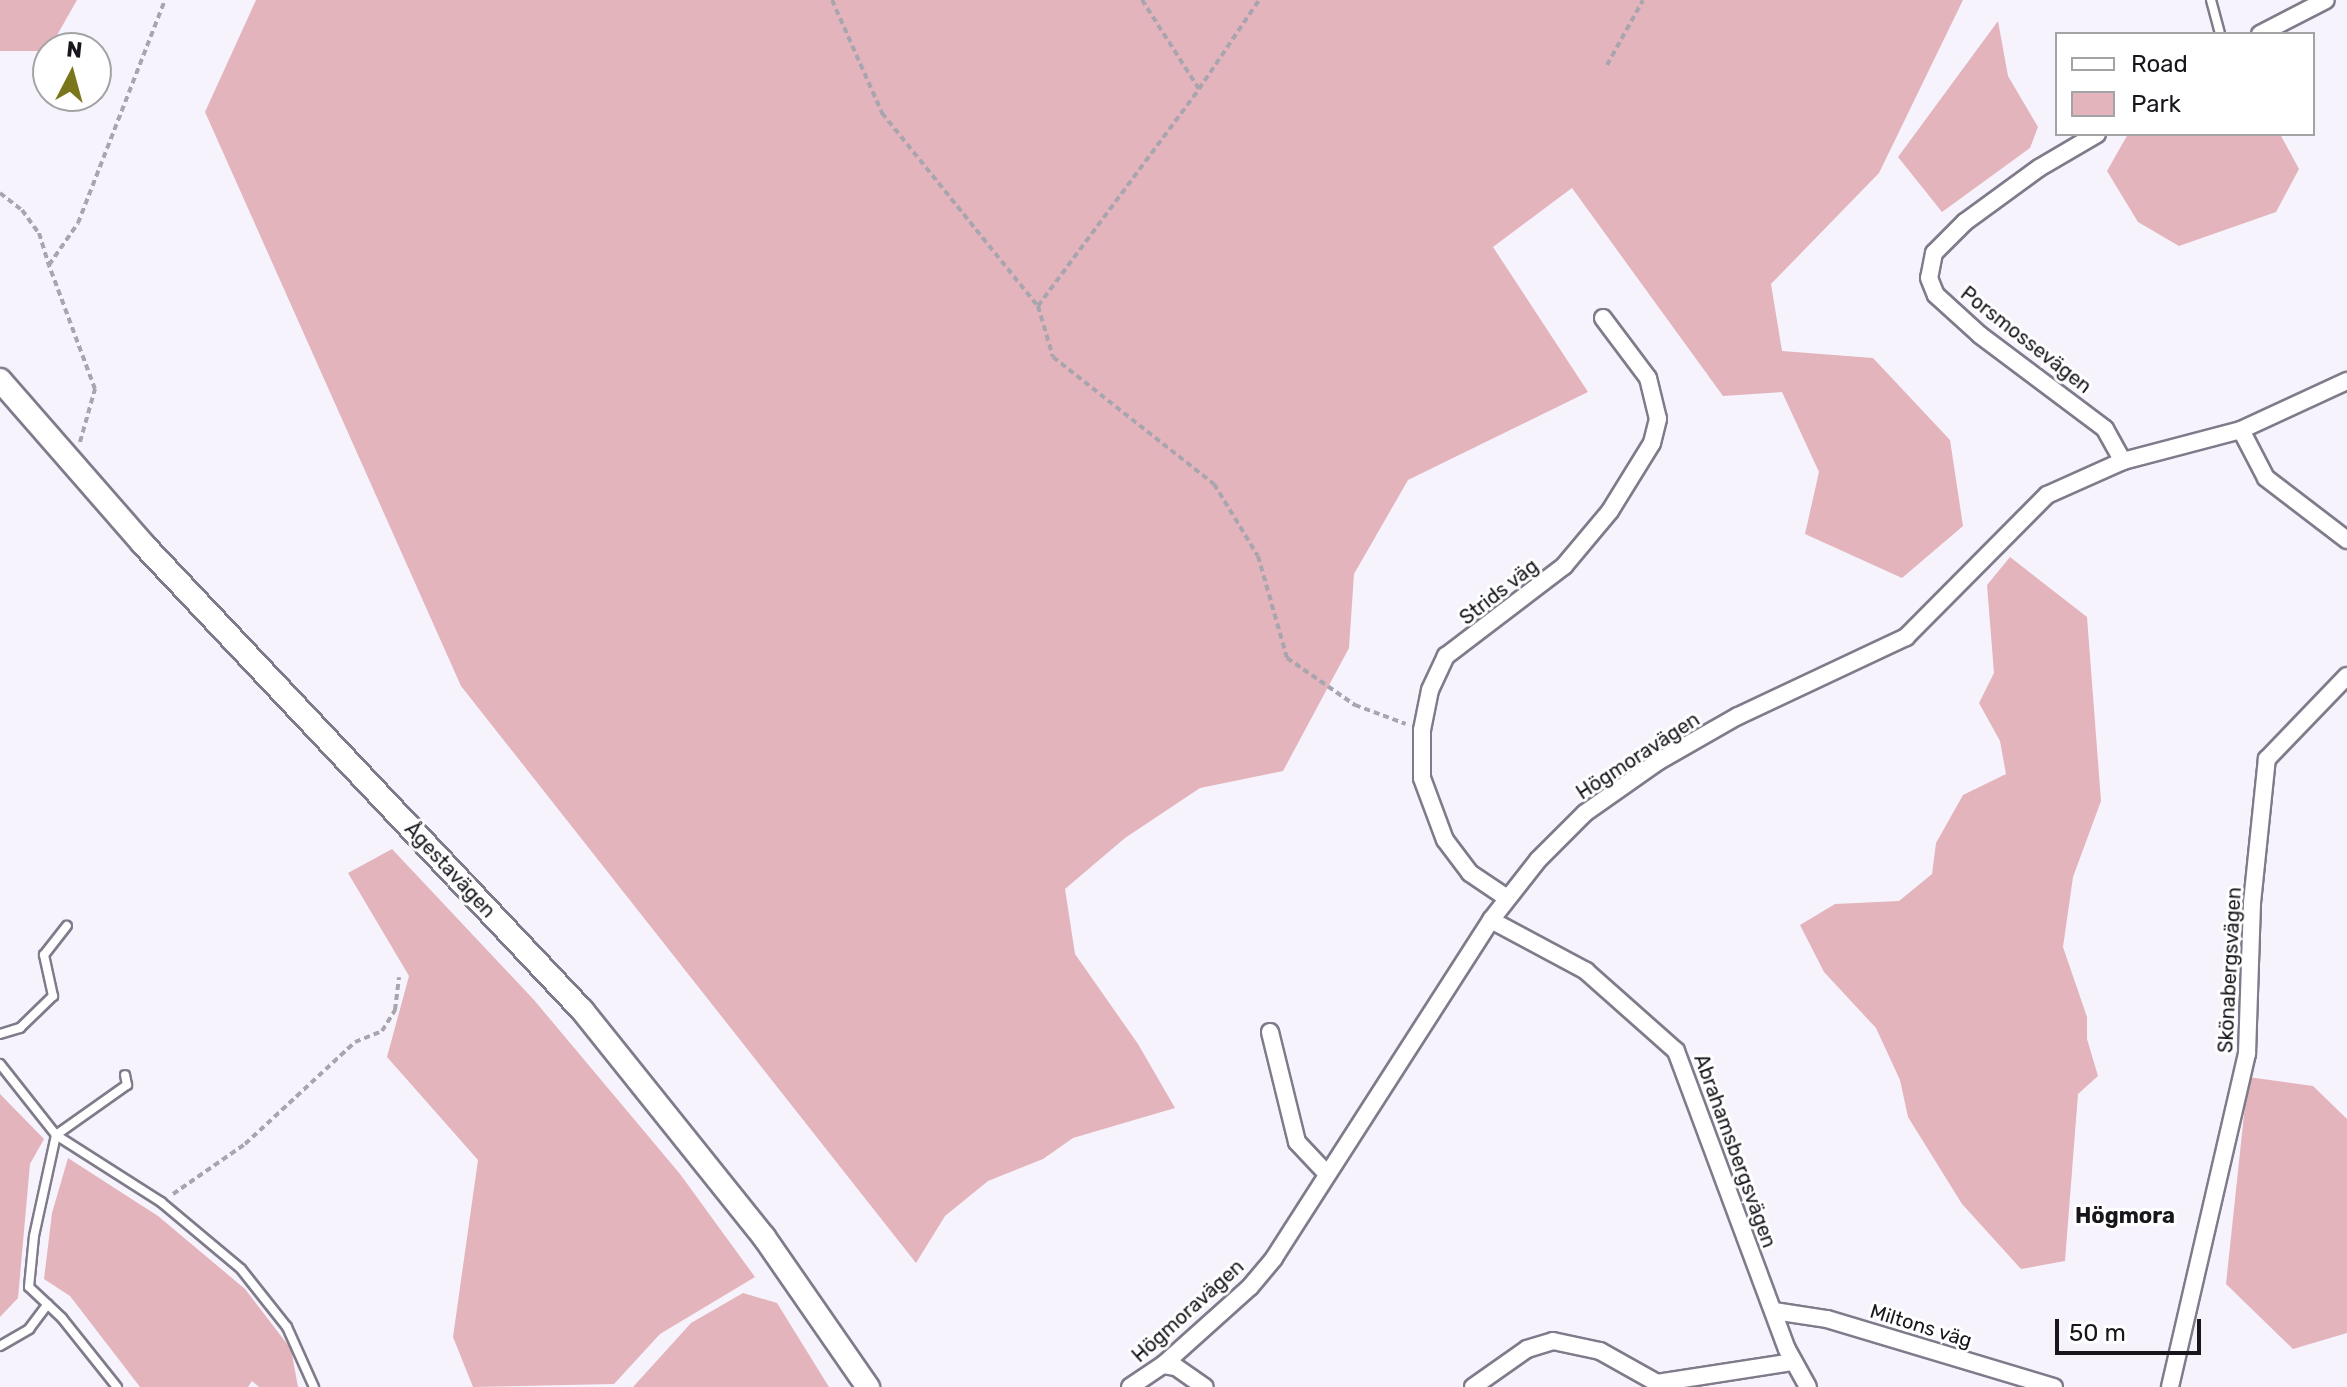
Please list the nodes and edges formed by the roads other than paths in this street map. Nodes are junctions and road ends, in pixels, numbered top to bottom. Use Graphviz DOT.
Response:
graph roads {
  1 [pos="2211,0"];
  2 [pos="2326,0"];
  3 [pos="2219,32"];
  4 [pos="2264,32"];
  5 [pos="2094,136"];
  6 [pos="1603,318"];
  7 [pos="0,380"];
  8 [pos="2347,381"];
  9 [pos="2241,430"];
  10 [pos="2123,461"];
  11 [pos="2347,540"];
  12 [pos="2347,676"];
  13 [pos="1507,898"];
  14 [pos="1491,920"];
  15 [pos="67,926"];
  16 [pos="1270,1032"];
  17 [pos="0,1034"];
  18 [pos="0,1064"];
  19 [pos="125,1075"];
  20 [pos="56,1135"];
  21 [pos="1327,1174"];
  22 [pos="48,1304"];
  23 [pos="1774,1311"];
  24 [pos="0,1346"];
  25 [pos="1793,1362"];
  26 [pos="1163,1365"];
  27 [pos="117,1387"];
  28 [pos="314,1387"];
  29 [pos="868,1387"];
  30 [pos="1130,1387"];
  31 [pos="1205,1387"];
  32 [pos="1473,1387"];
  33 [pos="1808,1387"];
  34 [pos="2054,1387"];
  35 [pos="2170,1387"];
  1 -- 3 [label="lane"];
  2 -- 4 [label="street"];
  5 -- 10 [label="street, Porsmossevägen"];
  6 -- 13 [label="street, Strids väg"];
  7 -- 29 [label="main road, Ågestavägen"];
  8 -- 9 [label="street, Högmoravägen"];
  9 -- 10 [label="street, Högmoravägen"];
  9 -- 11 [label="street"];
  10 -- 13 [label="street, Högmoravägen"];
  12 -- 35 [label="street, Skönabergsvägen"];
  13 -- 14 [label="street, Högmoravägen"];
  14 -- 21 [label="street, Högmoravägen"];
  14 -- 23 [label="street, Abrahamsbergsvägen"];
  15 -- 17 [label="lane"];
  16 -- 21 [label="street"];
  18 -- 20 [label="lane"];
  19 -- 20 [label="lane"];
  20 -- 22 [label="lane"];
  20 -- 28 [label="lane"];
  21 -- 26 [label="street, Högmoravägen"];
  22 -- 24 [label="lane"];
  22 -- 27 [label="lane"];
  23 -- 25 [label="street, Abrahamsbergsvägen"];
  23 -- 34 [label="street, Miltons väg"];
  25 -- 32 [label="street"];
  25 -- 33 [label="street, Abrahamsbergsvägen"];
  26 -- 30 [label="street, Högmoravägen"];
  26 -- 31 [label="street"];
}
